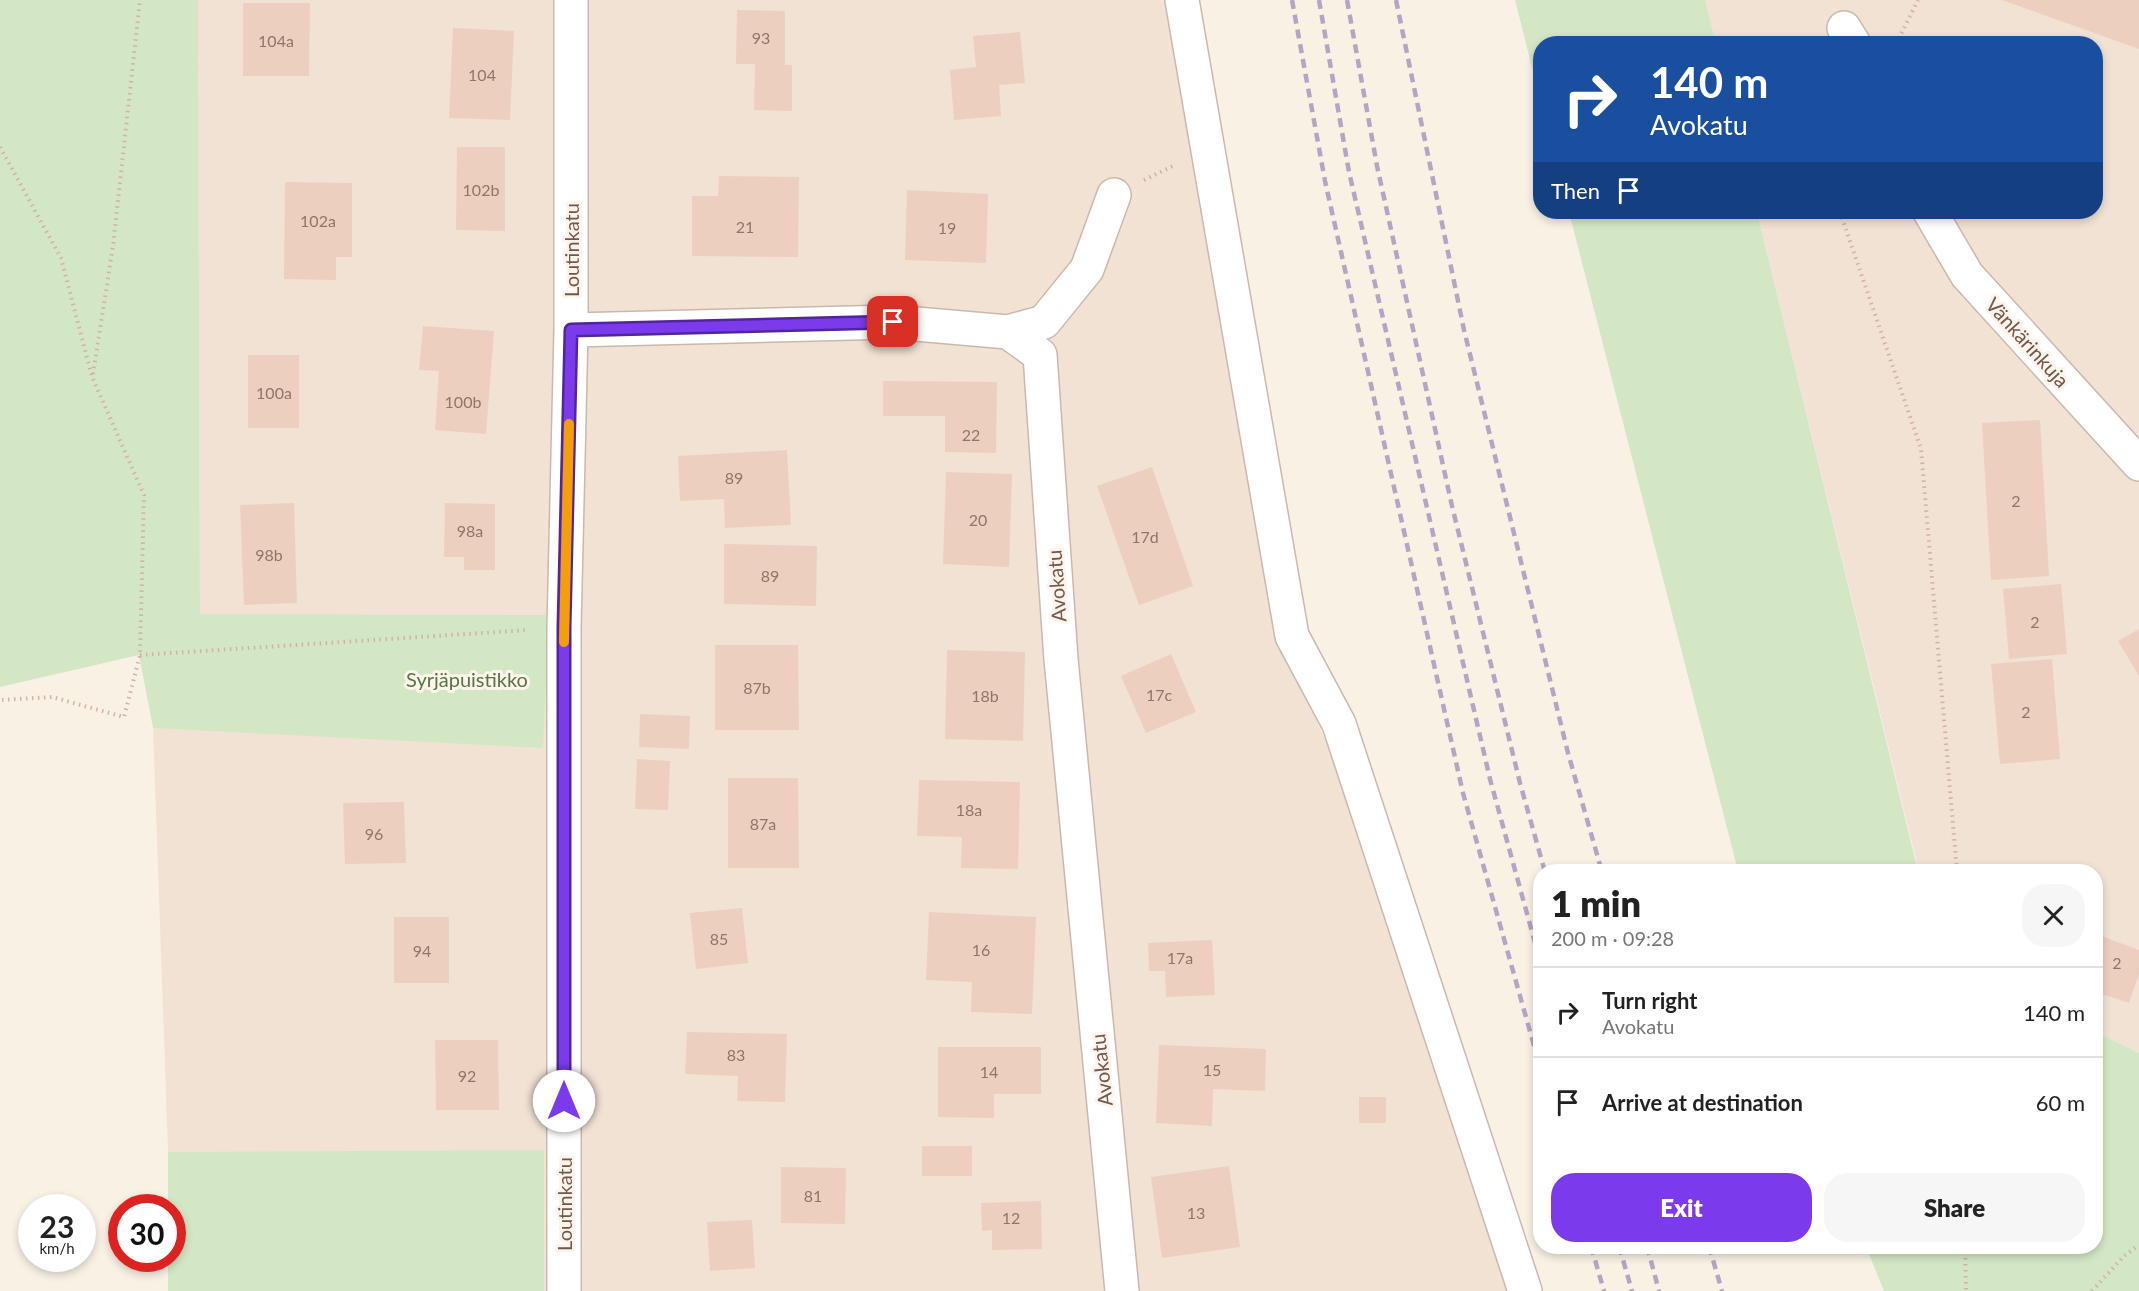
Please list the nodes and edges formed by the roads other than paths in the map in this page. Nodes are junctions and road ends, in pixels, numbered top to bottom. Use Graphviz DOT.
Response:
graph roads {
  1 [pos="1182,0"];
  2 [pos="571,1"];
  3 [pos="1114,195"];
  4 [pos="1934,219"];
  5 [pos="571,330"];
  6 [pos="1008,332"];
  7 [pos="2139,464"];
  8 [pos="564,1291"];
  9 [pos="1122,1291"];
  10 [pos="1525,1291"];
  1 -- 10 [label="street"];
  2 -- 5 [label="street, Loutinkatu"];
  3 -- 6 [label="street"];
  4 -- 7 [label="street, Vänkärinkuja"];
  5 -- 6 [label="street"];
  5 -- 8 [label="street, Loutinkatu"];
  6 -- 9 [label="street, Avokatu"];
}
